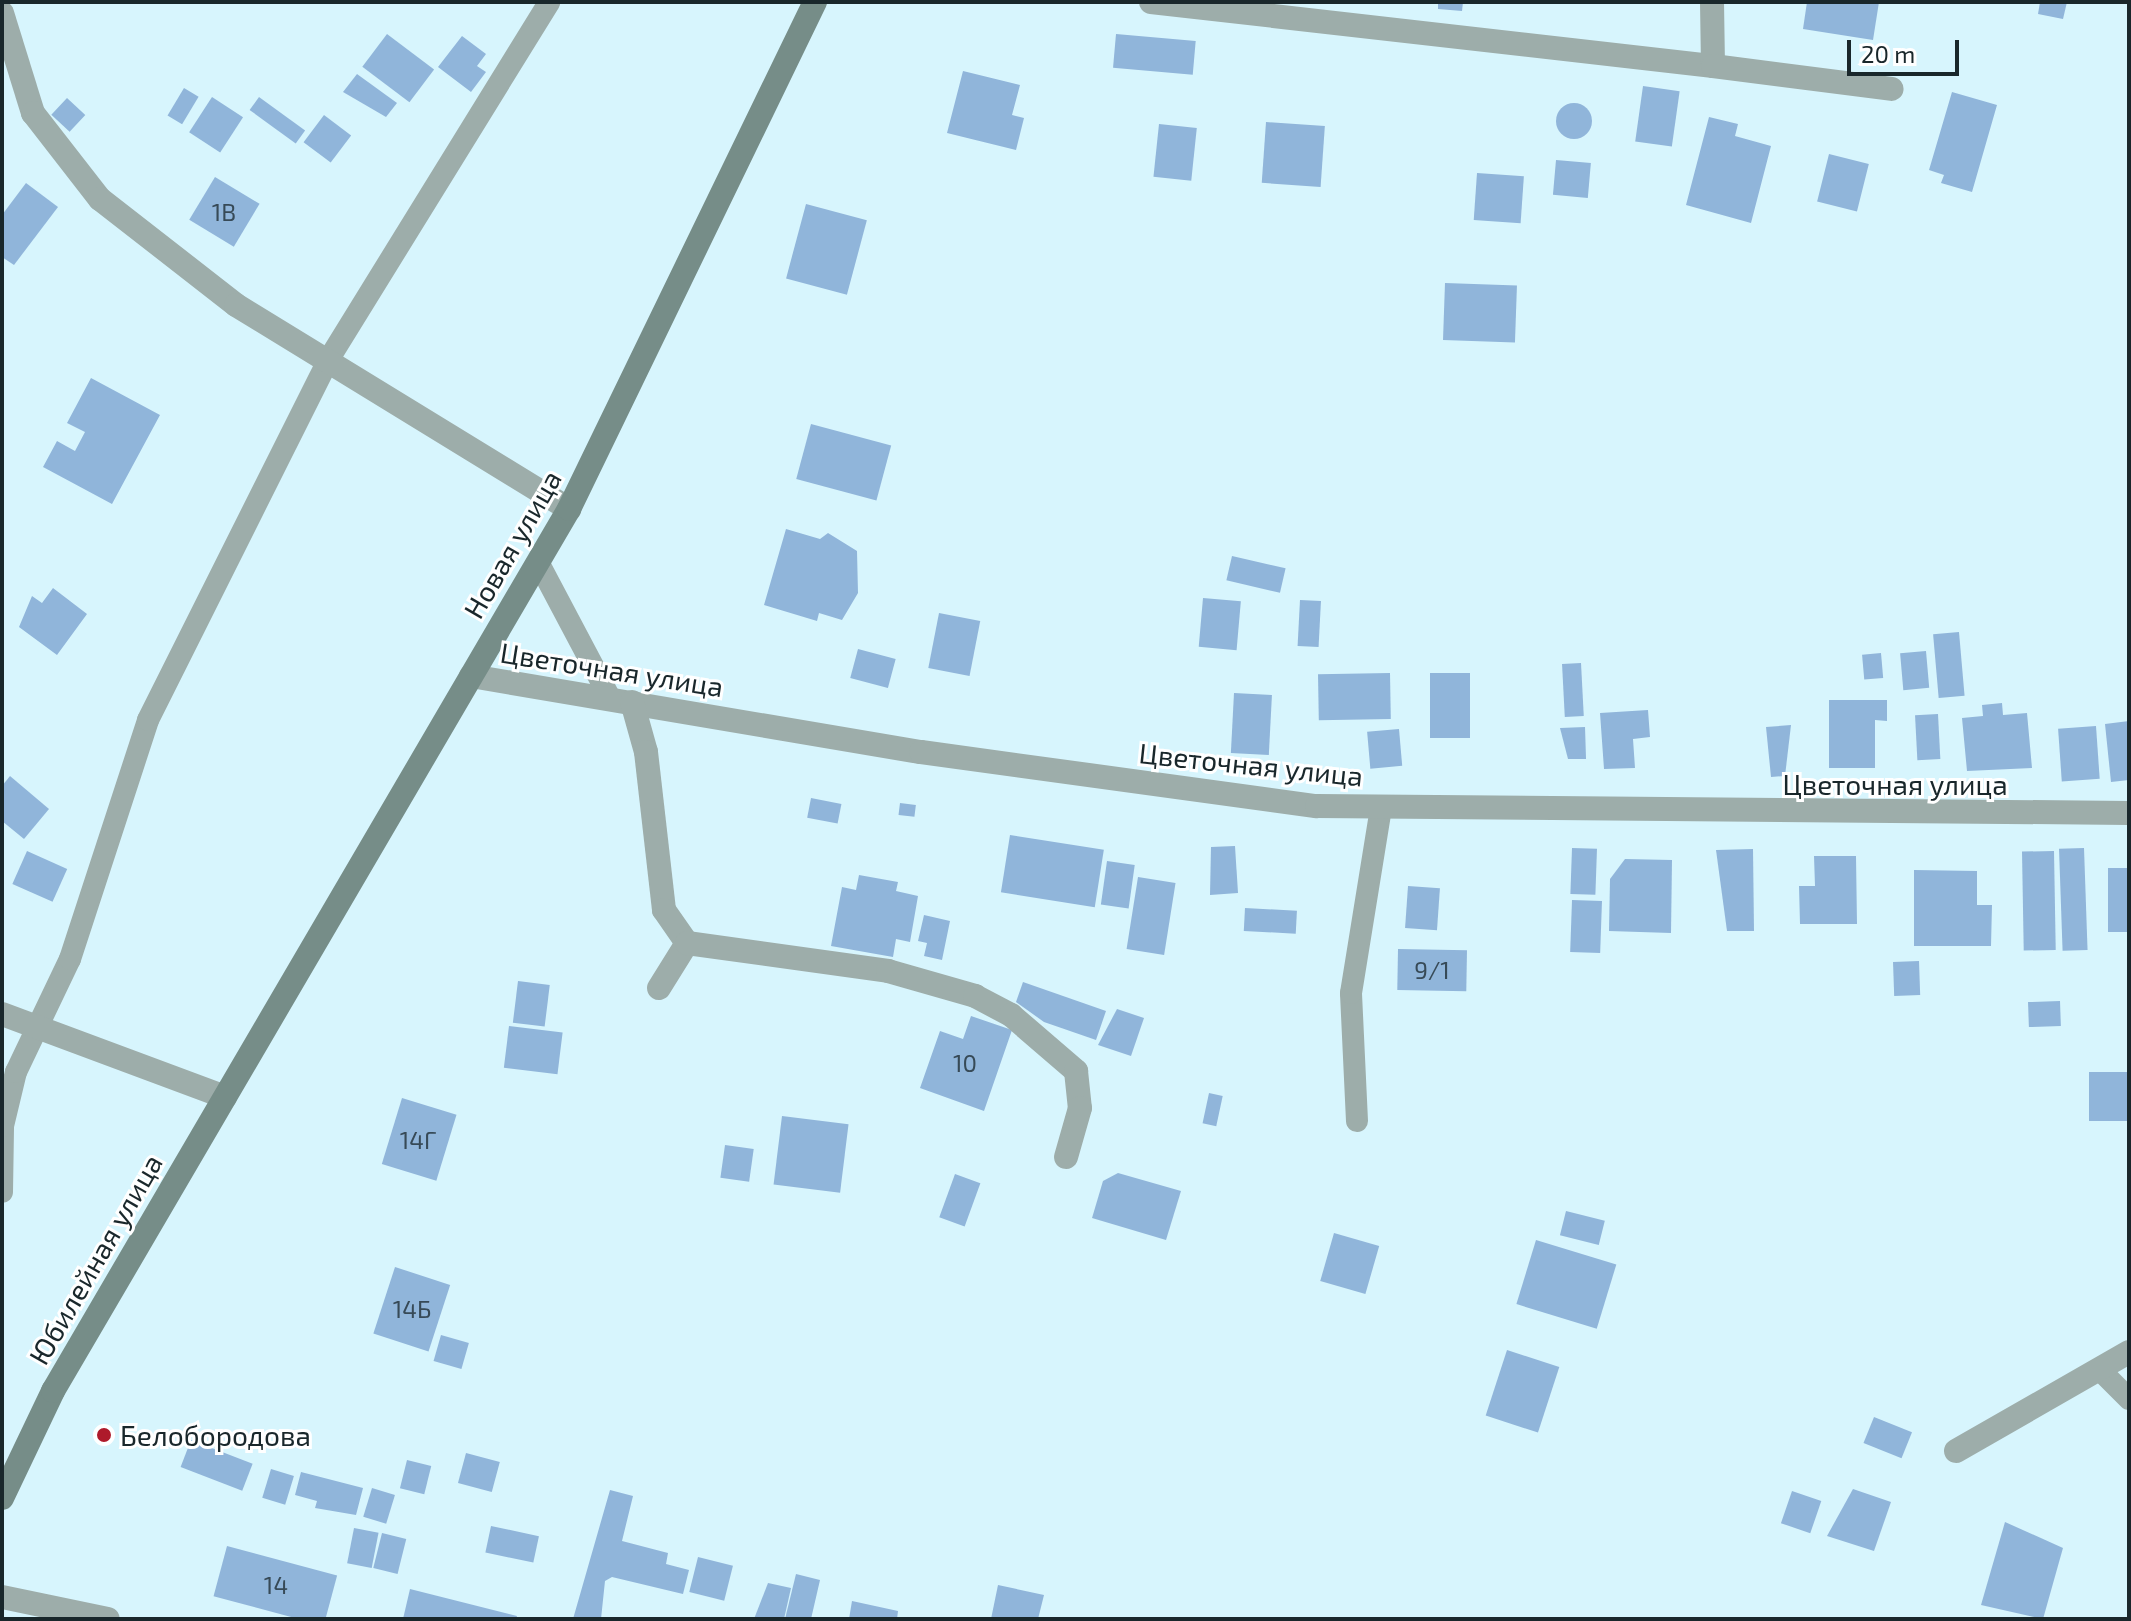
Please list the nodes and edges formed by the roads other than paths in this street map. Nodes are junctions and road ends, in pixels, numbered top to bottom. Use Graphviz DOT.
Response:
graph roads {
  1 [pos="549,2"];
  2 [pos="815,2"];
  3 [pos="1151,2"];
  4 [pos="1712,2"];
  5 [pos="2,13"];
  6 [pos="1713,66"];
  7 [pos="1892,89"];
  8 [pos="327,362"];
  9 [pos="569,509"];
  10 [pos="538,562"];
  11 [pos="471,676"];
  12 [pos="621,700"];
  13 [pos="1381,807"];
  14 [pos="2129,813"];
  15 [pos="687,943"];
  16 [pos="659,988"];
  17 [pos="4,1016"];
  18 [pos="34,1028"];
  19 [pos="225,1097"];
  20 [pos="1357,1121"];
  21 [pos="1066,1157"];
  22 [pos="2,1192"];
  23 [pos="2129,1352"];
  24 [pos="2100,1370"];
  25 [pos="2129,1399"];
  26 [pos="1956,1451"];
  27 [pos="2,1498"];
  28 [pos="2,1597"];
  29 [pos="108,1619"];
  1 -- 8 [label="lane"];
  2 -- 9 [label="main road, Новая улица"];
  3 -- 6 [label="street"];
  4 -- 6 [label="street"];
  5 -- 8 [label="street"];
  6 -- 7 [label="street"];
  8 -- 9 [label="street"];
  8 -- 18 [label="lane"];
  9 -- 10 [label="main road, Новая улица"];
  10 -- 11 [label="main road, Новая улица"];
  10 -- 12 [label="lane"];
  11 -- 12 [label="street, Цветочная улица"];
  11 -- 19 [label="main road, Новая улица"];
  12 -- 13 [label="street, Цветочная улица"];
  12 -- 15 [label="street"];
  13 -- 14 [label="street, Цветочная улица"];
  13 -- 20 [label="lane"];
  15 -- 16 [label="street"];
  15 -- 21 [label="street"];
  17 -- 18 [label="street"];
  18 -- 19 [label="street"];
  18 -- 22 [label="lane"];
  19 -- 27 [label="main road, Юбилейная улица"];
  23 -- 24 [label="street"];
  24 -- 25 [label="lane"];
  24 -- 26 [label="street"];
  28 -- 29 [label="street"];
}
